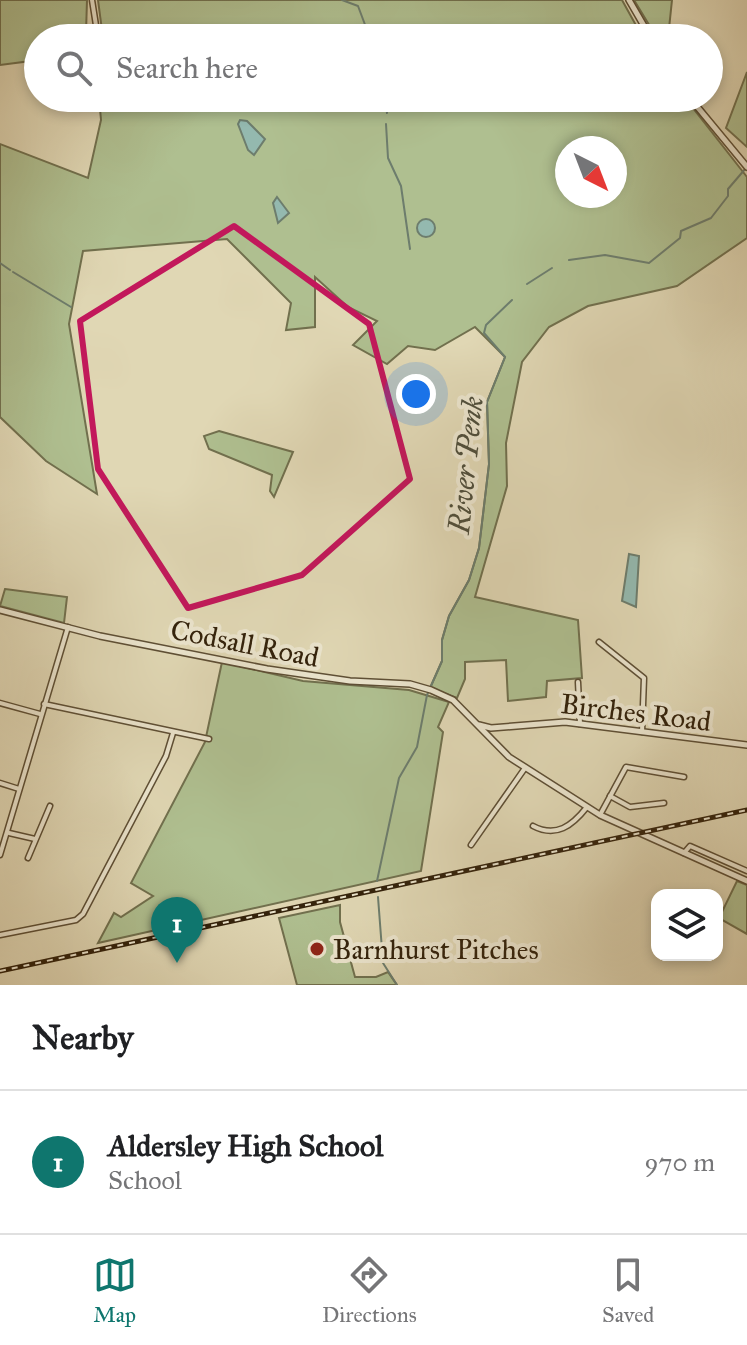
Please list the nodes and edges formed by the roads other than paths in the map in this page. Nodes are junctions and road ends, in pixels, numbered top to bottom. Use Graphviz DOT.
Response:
graph roads {
  1 [pos="92,0"];
  2 [pos="629,0"];
  3 [pos="96,24"];
  4 [pos="643,24"];
  5 [pos="702,112"];
  6 [pos="747,167"];
  7 [pos="0,610"];
  8 [pos="68,627"];
  9 [pos="599,642"];
  10 [pos="578,682"];
  11 [pos="0,703"];
  12 [pos="44,703"];
  13 [pos="40,714"];
  14 [pos="475,722"];
  15 [pos="580,724"];
  16 [pos="642,732"];
  17 [pos="173,733"];
  18 [pos="209,739"];
  19 [pos="747,745"];
  20 [pos="525,768"];
  21 [pos="684,777"];
  22 [pos="0,783"];
  23 [pos="19,789"];
  24 [pos="610,796"];
  25 [pos="664,803"];
  26 [pos="50,806"];
  27 [pos="587,807"];
  28 [pos="600,815"];
  29 [pos="533,826"];
  30 [pos="9,833"];
  31 [pos="35,839"];
  32 [pos="471,845"];
  33 [pos="684,853"];
  34 [pos="0,855"];
  35 [pos="28,858"];
  36 [pos="747,871"];
  37 [pos="747,881"];
  38 [pos="0,935"];
  1 -- 3 [label="street"];
  2 -- 4 [label="street"];
  5 -- 6 [label="street"];
  7 -- 8 [label="street, Codsall Road"];
  8 -- 12 [label="street"];
  8 -- 14 [label="street, Codsall Road"];
  9 -- 16 [label="street"];
  10 -- 15 [label="street"];
  11 -- 13 [label="street"];
  12 -- 13 [label="street"];
  12 -- 17 [label="street"];
  13 -- 23 [label="street"];
  14 -- 15 [label="street, Birches Road"];
  14 -- 20 [label="street, Codsall Road"];
  15 -- 16 [label="street, Birches Road"];
  16 -- 19 [label="street, Birches Road"];
  17 -- 18 [label="street"];
  17 -- 38 [label="street"];
  20 -- 27 [label="street, Codsall Road"];
  20 -- 32 [label="street"];
  21 -- 24 [label="street"];
  22 -- 23 [label="street"];
  23 -- 30 [label="street"];
  24 -- 25 [label="street"];
  24 -- 28 [label="street"];
  26 -- 31 [label="street"];
  27 -- 28 [label="street, Codsall Road"];
  27 -- 29 [label="street"];
  28 -- 33 [label="street, Codsall Road"];
  30 -- 31 [label="street"];
  30 -- 34 [label="street"];
  31 -- 35 [label="street"];
  33 -- 36 [label="street"];
  33 -- 37 [label="street, Codsall Road"];
}
